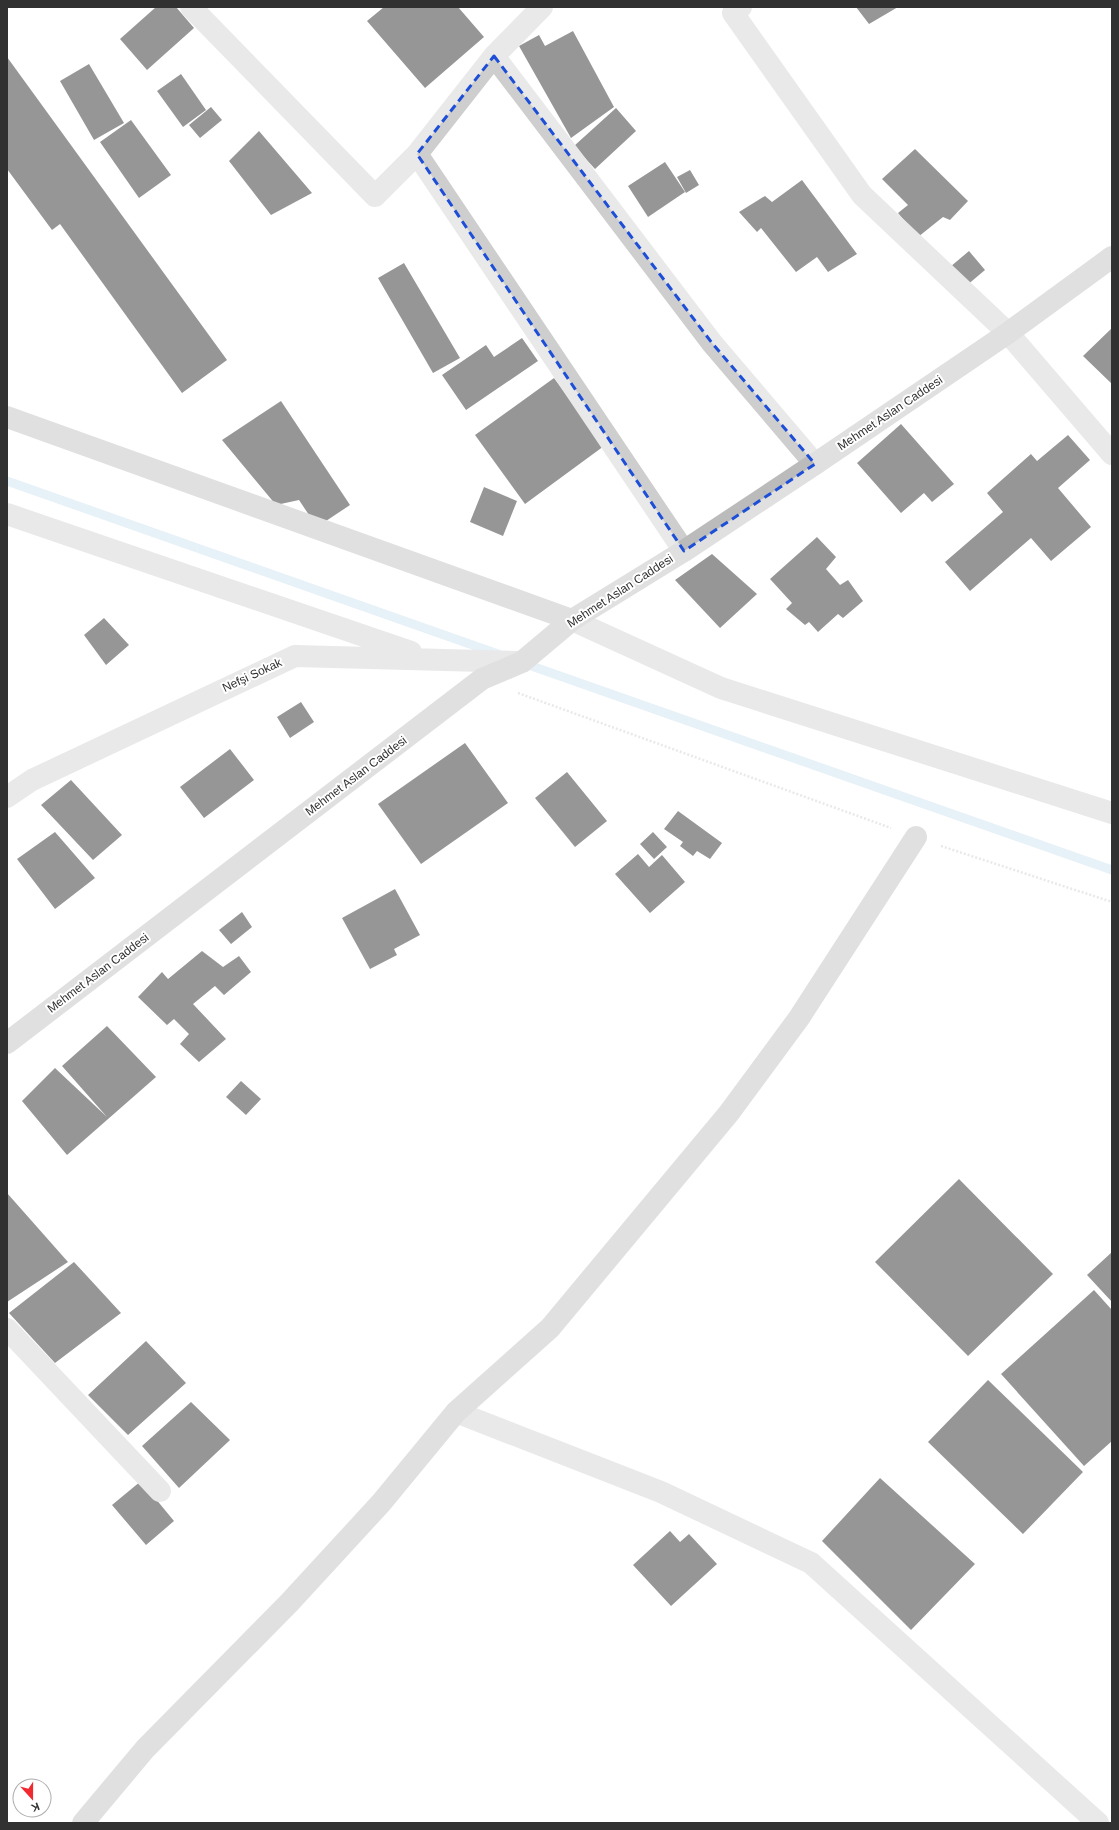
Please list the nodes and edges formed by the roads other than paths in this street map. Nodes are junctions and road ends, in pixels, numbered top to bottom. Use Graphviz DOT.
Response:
graph roads {
  1 [pos="191,7"];
  2 [pos="542,7"];
  3 [pos="734,9"];
  4 [pos="494,56"];
  5 [pos="417,154"];
  6 [pos="1112,257"];
  7 [pos="1008,333"];
  8 [pos="7,417"];
  9 [pos="1112,454"];
  10 [pos="815,464"];
  11 [pos="7,514"];
  12 [pos="684,551"];
  13 [pos="572,620"];
  14 [pos="431,658"];
  15 [pos="522,662"];
  16 [pos="7,797"];
  17 [pos="1112,813"];
  18 [pos="916,837"];
  19 [pos="7,1043"];
  20 [pos="7,1329"];
  21 [pos="456,1412"];
  22 [pos="160,1491"];
  23 [pos="83,1823"];
  24 [pos="1098,1823"];
  1 -- 5 [label="street"];
  2 -- 4 [label="street"];
  3 -- 7 [label="street"];
  4 -- 5 [label="street"];
  4 -- 10 [label="street"];
  5 -- 12 [label="street"];
  6 -- 7 [label="street, Mehmet Aslan Caddesi"];
  7 -- 9 [label="street"];
  7 -- 10 [label="street, Mehmet Aslan Caddesi"];
  8 -- 13 [label="street"];
  10 -- 12 [label="street, Mehmet Aslan Caddesi"];
  11 -- 14 [label="street"];
  12 -- 13 [label="street, Mehmet Aslan Caddesi"];
  13 -- 15 [label="street, Mehmet Aslan Caddesi"];
  13 -- 17 [label="street"];
  14 -- 15 [label="street, Nefşi Sokak"];
  14 -- 16 [label="street, Nefşi Sokak"];
  15 -- 19 [label="street, Mehmet Aslan Caddesi"];
  18 -- 21 [label="street"];
  20 -- 22 [label="street"];
  21 -- 23 [label="street"];
  21 -- 24 [label="street"];
}
